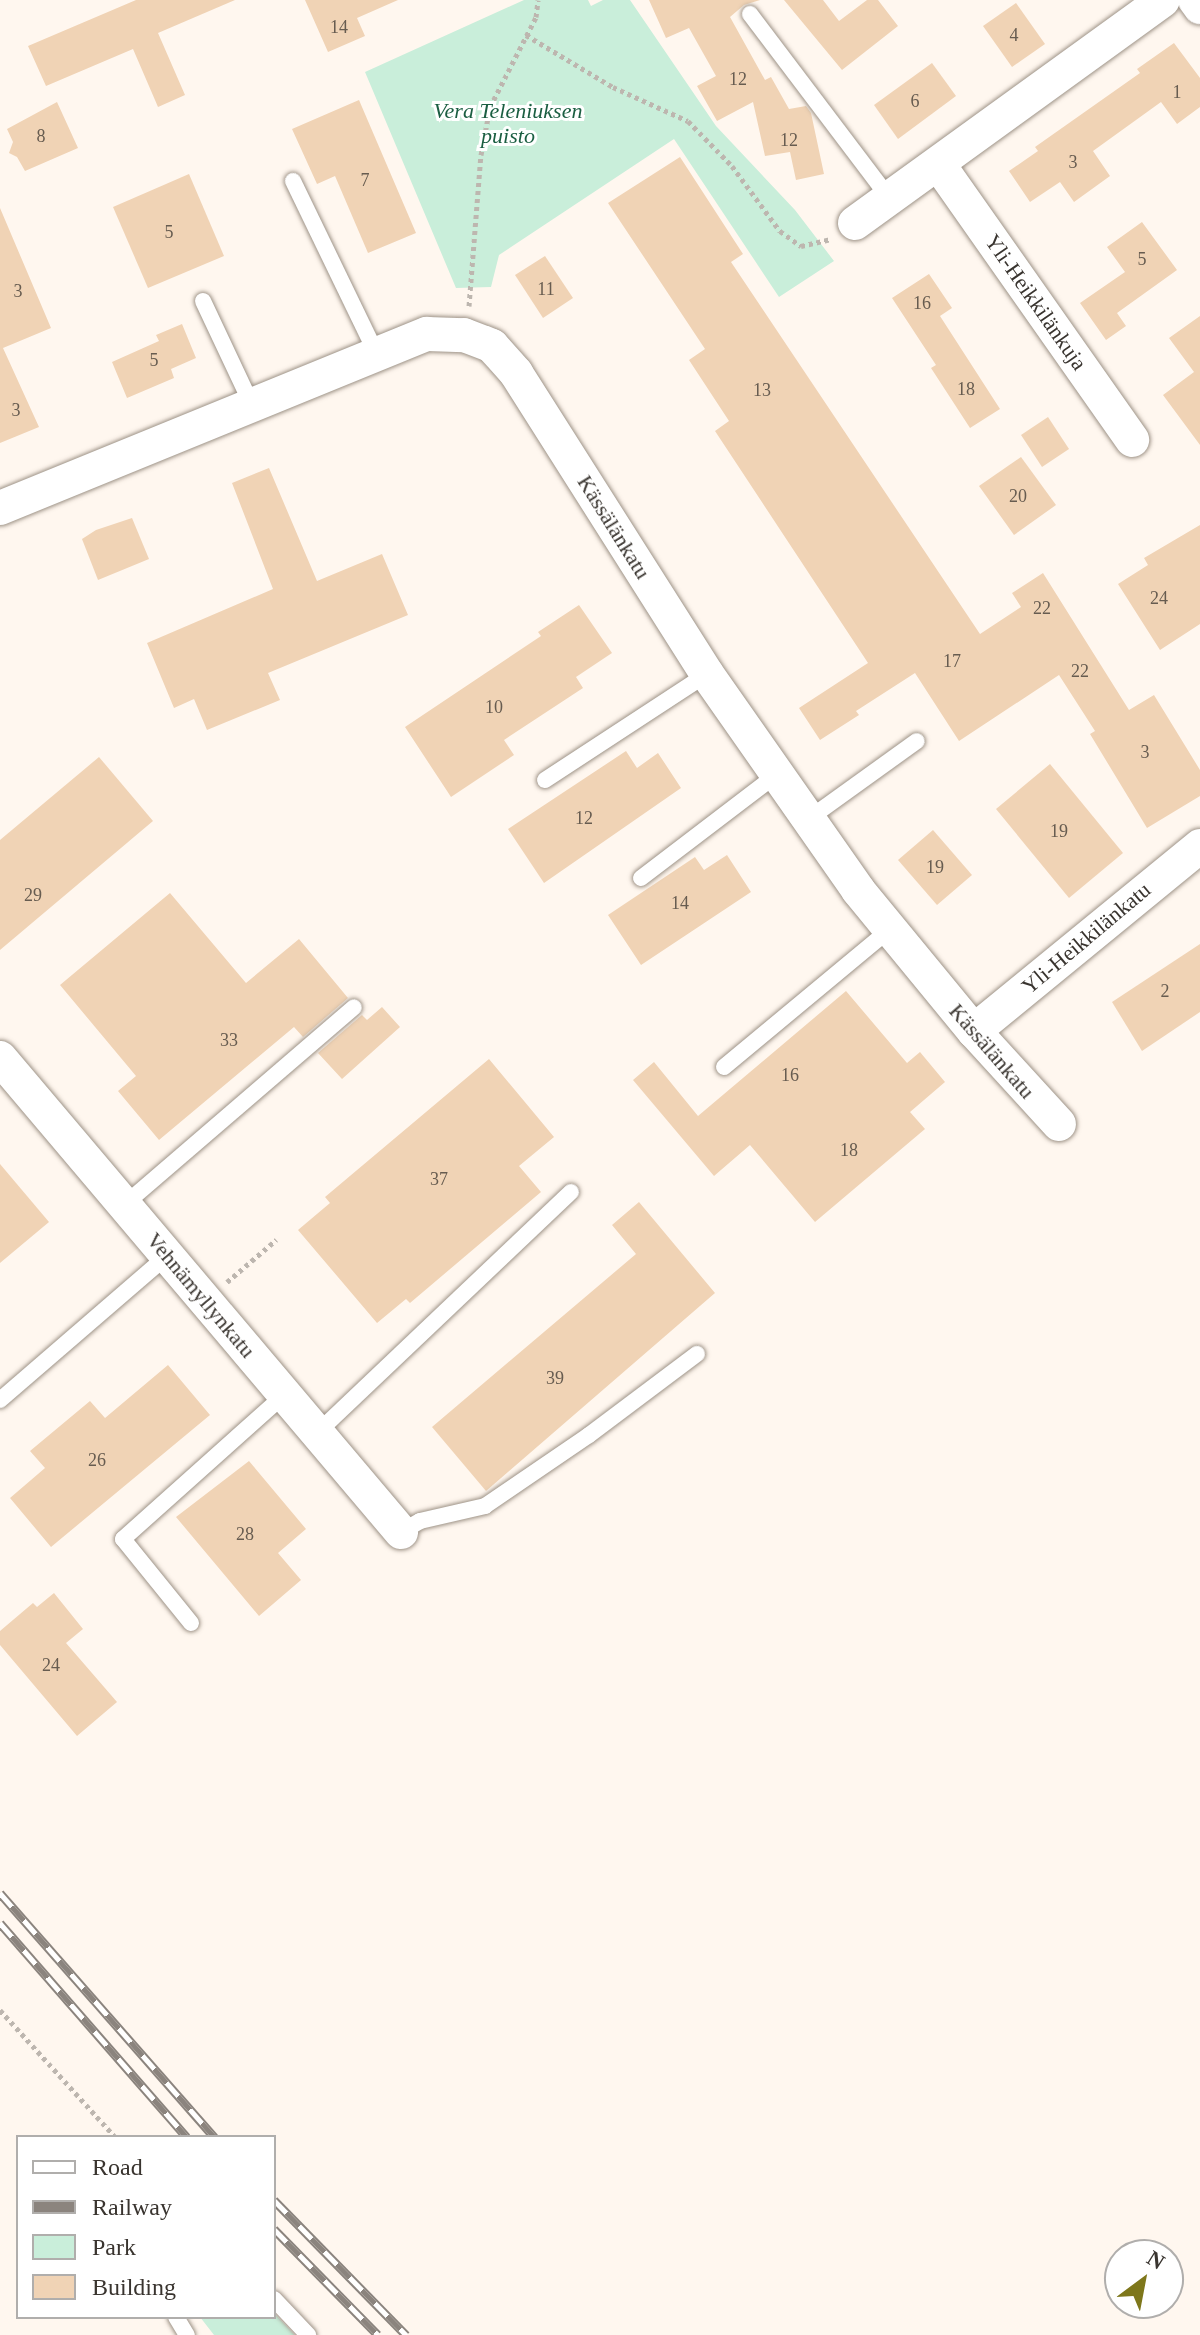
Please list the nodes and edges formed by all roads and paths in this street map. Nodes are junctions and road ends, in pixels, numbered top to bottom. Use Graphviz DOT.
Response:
graph roads {
  1 [pos="538,0"];
  2 [pos="1163,0"];
  3 [pos="1195,0"];
  4 [pos="1200,7"];
  5 [pos="750,14"];
  6 [pos="526,35"];
  7 [pos="939,165"];
  8 [pos="293,181"];
  9 [pos="890,199"];
  10 [pos="855,223"];
  11 [pos="203,301"];
  12 [pos="464,335"];
  13 [pos="377,355"];
  14 [pos="252,405"];
  15 [pos="1132,440"];
  16 [pos="0,508"];
  17 [pos="707,674"];
  18 [pos="917,741"];
  19 [pos="776,775"];
  20 [pos="545,780"];
  21 [pos="807,820"];
  22 [pos="1200,846"];
  23 [pos="641,878"];
  24 [pos="888,931"];
  25 [pos="354,1007"];
  26 [pos="974,1031"];
  27 [pos="0,1058"];
  28 [pos="724,1067"];
  29 [pos="1059,1124"];
  30 [pos="571,1192"];
  31 [pos="124,1205"];
  32 [pos="276,1240"];
  33 [pos="167,1256"];
  34 [pos="223,1285"];
  35 [pos="697,1354"];
  36 [pos="285,1394"];
  37 [pos="0,1400"];
  38 [pos="317,1433"];
  39 [pos="401,1532"];
  40 [pos="191,1623"];
  41 [pos="0,2010"];
  42 [pos="113,2135"];
  43 [pos="276,2301"];
  44 [pos="308,2335"];
  1 -- 6 [label="path"];
  2 -- 7 [label="street"];
  3 -- 4 [label="street"];
  5 -- 9 [label="lane"];
  6 -- 10 [label="path"];
  6 -- 12 [label="path"];
  7 -- 9 [label="street"];
  7 -- 15 [label="street, Yli-Heikkilänkuja"];
  8 -- 13 [label="lane"];
  9 -- 10 [label="street"];
  11 -- 14 [label="lane"];
  12 -- 13 [label="street, Kässälänkatu"];
  12 -- 17 [label="street, Kässälänkatu"];
  13 -- 14 [label="street, Kässälänkatu"];
  14 -- 16 [label="street, Kässälänkatu"];
  17 -- 19 [label="street, Kässälänkatu"];
  17 -- 20 [label="lane"];
  18 -- 21 [label="lane"];
  19 -- 21 [label="street, Kässälänkatu"];
  19 -- 23 [label="lane"];
  21 -- 24 [label="street, Kässälänkatu"];
  22 -- 26 [label="street, Yli-Heikkilänkatu"];
  24 -- 26 [label="street, Kässälänkatu"];
  24 -- 28 [label="lane"];
  25 -- 31 [label="lane"];
  26 -- 29 [label="street, Kässälänkatu"];
  27 -- 31 [label="street, Vehnämyllynkatu"];
  30 -- 38 [label="lane"];
  31 -- 33 [label="street, Vehnämyllynkatu"];
  32 -- 34 [label="path"];
  33 -- 36 [label="street, Vehnämyllynkatu"];
  33 -- 37 [label="lane"];
  35 -- 39 [label="lane"];
  36 -- 38 [label="street, Vehnämyllynkatu"];
  36 -- 40 [label="lane"];
  38 -- 39 [label="street, Vehnämyllynkatu"];
  41 -- 42 [label="path"];
  43 -- 44 [label="lane"];
}
